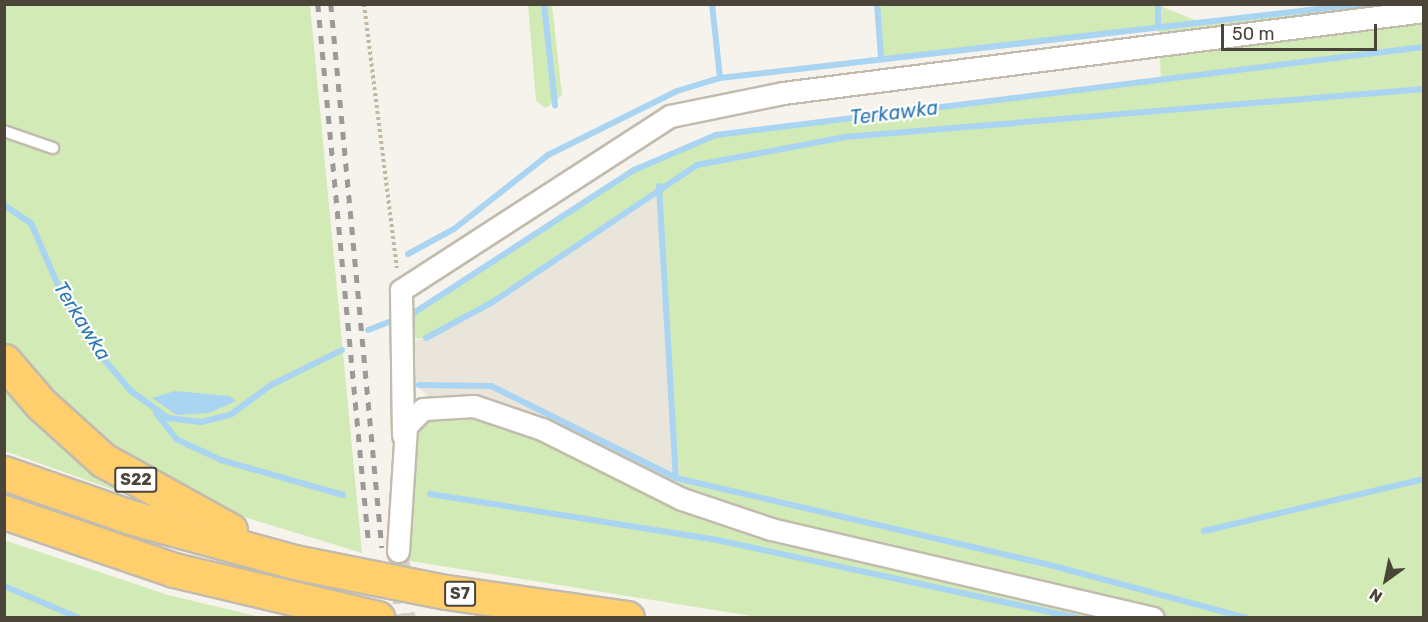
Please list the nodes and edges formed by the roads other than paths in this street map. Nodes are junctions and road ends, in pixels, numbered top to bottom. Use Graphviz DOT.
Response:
graph roads {
  1 [pos="1424,11"];
  2 [pos="4,131"];
  3 [pos="53,148"];
  4 [pos="4,361"];
  5 [pos="403,435"];
  6 [pos="4,472"];
  7 [pos="4,512"];
  8 [pos="398,551"];
  9 [pos="294,561"];
  10 [pos="377,618"];
  11 [pos="627,618"];
  12 [pos="1154,618"];
  1 -- 5 [label="street"];
  2 -- 3 [label="lane"];
  4 -- 9 [label="highway, S22"];
  5 -- 8 [label="street"];
  5 -- 12 [label="street"];
  6 -- 9 [label="highway, S7"];
  7 -- 10 [label="highway"];
  9 -- 11 [label="highway, S7"];
}
